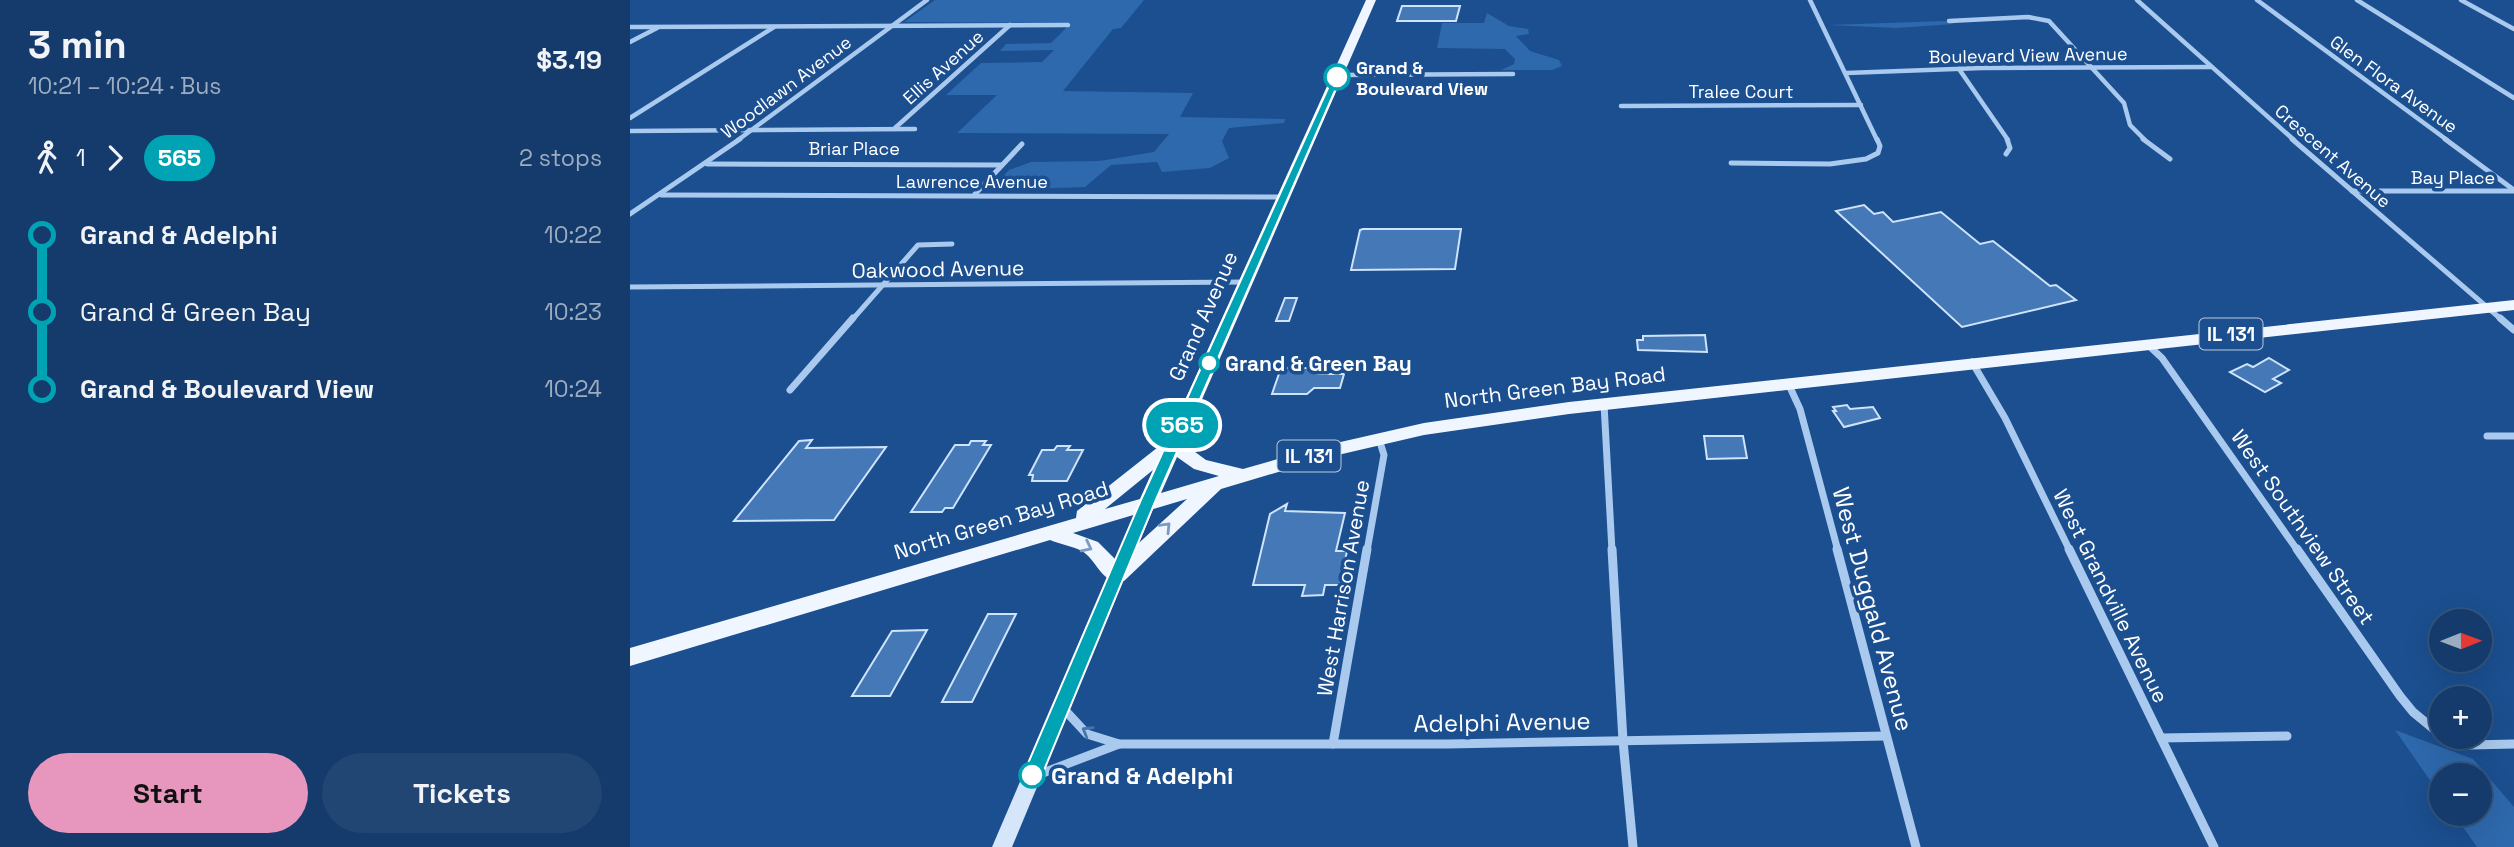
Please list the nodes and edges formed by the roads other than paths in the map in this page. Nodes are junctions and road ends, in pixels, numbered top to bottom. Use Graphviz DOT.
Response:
graph roads {
  1 [pos="927,0"];
  2 [pos="1371,0"];
  3 [pos="1810,0"];
  4 [pos="2137,0"];
  5 [pos="2257,0"];
  6 [pos="2357,0"];
  7 [pos="2461,0"];
  8 [pos="1949,21"];
  9 [pos="1010,25"];
  10 [pos="1068,25"];
  11 [pos="775,26"];
  12 [pos="892,26"];
  13 [pos="630,27"];
  14 [pos="658,27"];
  15 [pos="2514,29"];
  16 [pos="630,43"];
  17 [pos="2091,67"];
  18 [pos="2211,67"];
  19 [pos="1959,69"];
  20 [pos="1846,73"];
  21 [pos="1513,74"];
  22 [pos="1338,75"];
  23 [pos="2514,98"];
  24 [pos="1861,105"];
  25 [pos="1621,106"];
  26 [pos="630,118"];
  27 [pos="895,129"];
  28 [pos="915,129"];
  29 [pos="750,130"];
  30 [pos="630,131"];
  31 [pos="1022,144"];
  32 [pos="2006,154"];
  33 [pos="2170,159"];
  34 [pos="1731,163"];
  35 [pos="706,164"];
  36 [pos="1002,165"];
  37 [pos="2351,191"];
  38 [pos="2514,191"];
  39 [pos="975,194"];
  40 [pos="661,195"];
  41 [pos="1283,197"];
  42 [pos="630,214"];
  43 [pos="952,244"];
  44 [pos="1245,282"];
  45 [pos="883,286"];
  46 [pos="630,287"];
  47 [pos="2514,305"];
  48 [pos="2488,308"];
  49 [pos="2514,330"];
  50 [pos="2146,343"];
  51 [pos="1972,362"];
  52 [pos="1788,383"];
  53 [pos="790,390"];
  54 [pos="1605,404"];
  55 [pos="2487,436"];
  56 [pos="2514,436"];
  57 [pos="1379,439"];
  58 [pos="1173,444"];
  59 [pos="1240,475"];
  60 [pos="1218,481"];
  61 [pos="1147,502"];
  62 [pos="1073,525"];
  63 [pos="1049,532"];
  64 [pos="1117,575"];
  65 [pos="630,657"];
  66 [pos="1061,706"];
  67 [pos="2429,727"];
  68 [pos="1886,736"];
  69 [pos="2287,736"];
  70 [pos="2161,738"];
  71 [pos="1623,741"];
  72 [pos="1119,744"];
  73 [pos="1333,744"];
  74 [pos="2514,744"];
  75 [pos="2492,745"];
  76 [pos="1031,778"];
  77 [pos="1002,847"];
  78 [pos="1633,847"];
  79 [pos="1916,847"];
  80 [pos="2214,847"];
  1 -- 12 [label="street, Woodlawn Avenue"];
  2 -- 22 [label="main road, Grand Avenue"];
  3 -- 20 [label="street"];
  4 -- 18 [label="street, Crescent Avenue"];
  5 -- 38 [label="street, Glen Flora Avenue"];
  6 -- 23 [label="street"];
  7 -- 15 [label="street"];
  8 -- 17 [label="street"];
  9 -- 10 [label="street"];
  9 -- 12 [label="street"];
  9 -- 27 [label="street, Ellis Avenue"];
  11 -- 12 [label="street"];
  11 -- 14 [label="street"];
  11 -- 26 [label="street"];
  12 -- 29 [label="street, Woodlawn Avenue"];
  13 -- 14 [label="street"];
  14 -- 16 [label="street"];
  17 -- 18 [label="street, Boulevard View Avenue"];
  17 -- 19 [label="street, Boulevard View Avenue"];
  17 -- 33 [label="street"];
  18 -- 37 [label="street, Crescent Avenue"];
  19 -- 20 [label="street, Boulevard View Avenue"];
  19 -- 32 [label="street"];
  20 -- 24 [label="street"];
  21 -- 22 [label="street"];
  22 -- 41 [label="main road, Grand Avenue"];
  24 -- 25 [label="street, Tralee Court"];
  24 -- 34 [label="street"];
  27 -- 28 [label="street"];
  27 -- 29 [label="street"];
  29 -- 30 [label="street"];
  29 -- 35 [label="street, Woodlawn Avenue"];
  31 -- 36 [label="street"];
  35 -- 36 [label="street, Briar Place"];
  35 -- 40 [label="street, Woodlawn Avenue"];
  36 -- 39 [label="street"];
  37 -- 38 [label="street, Bay Place"];
  37 -- 48 [label="street, Crescent Avenue"];
  39 -- 40 [label="street, Lawrence Avenue"];
  39 -- 41 [label="street, Lawrence Avenue"];
  40 -- 42 [label="street, Woodlawn Avenue"];
  41 -- 44 [label="main road, Grand Avenue"];
  43 -- 45 [label="street"];
  44 -- 45 [label="street, Oakwood Avenue"];
  44 -- 58 [label="main road, Grand Avenue"];
  45 -- 46 [label="street, Oakwood Avenue"];
  45 -- 53 [label="street"];
  47 -- 48 [label="main road, North Green Bay Road / IL 131"];
  48 -- 49 [label="street, Crescent Avenue"];
  48 -- 50 [label="main road, North Green Bay Road / IL 131"];
  50 -- 51 [label="main road, North Green Bay Road / IL 131"];
  50 -- 67 [label="street, West Southview Street"];
  51 -- 52 [label="main road, North Green Bay Road / IL 131"];
  51 -- 70 [label="street, West Grandville Avenue"];
  52 -- 54 [label="main road, North Green Bay Road / IL 131"];
  52 -- 68 [label="street, West Duggald Avenue"];
  54 -- 57 [label="main road, North Green Bay Road / IL 131"];
  54 -- 71 [label="street"];
  55 -- 56 [label="street"];
  57 -- 59 [label="main road, North Green Bay Road / IL 131"];
  57 -- 73 [label="street, West Harrison Avenue"];
  58 -- 59 [label="main road"];
  58 -- 61 [label="main road, Grand Avenue"];
  58 -- 62 [label="main road"];
  59 -- 60 [label="main road, North Green Bay Road / IL 131"];
  60 -- 61 [label="main road, North Green Bay Road / IL 131"];
  64 -- 60 [label="main road, one-way"];
  61 -- 62 [label="main road, North Green Bay Road"];
  61 -- 64 [label="main road, Grand Avenue"];
  62 -- 63 [label="main road, North Green Bay Road"];
  63 -- 64 [label="main road, one-way"];
  63 -- 65 [label="main road, North Green Bay Road"];
  64 -- 66 [label="main road, Grand Avenue"];
  72 -- 66 [label="street, Adelphi Avenue, one-way"];
  66 -- 76 [label="main road, Grand Avenue"];
  68 -- 71 [label="street, Adelphi Avenue"];
  68 -- 79 [label="street, West Duggald Avenue"];
  69 -- 70 [label="street"];
  70 -- 80 [label="street, West Grandville Avenue"];
  71 -- 73 [label="street, Adelphi Avenue"];
  71 -- 78 [label="street"];
  72 -- 73 [label="street, Adelphi Avenue"];
  72 -- 76 [label="street, Adelphi Avenue"];
  74 -- 75 [label="street"];
  76 -- 77 [label="main road, Grand Avenue"];
}
